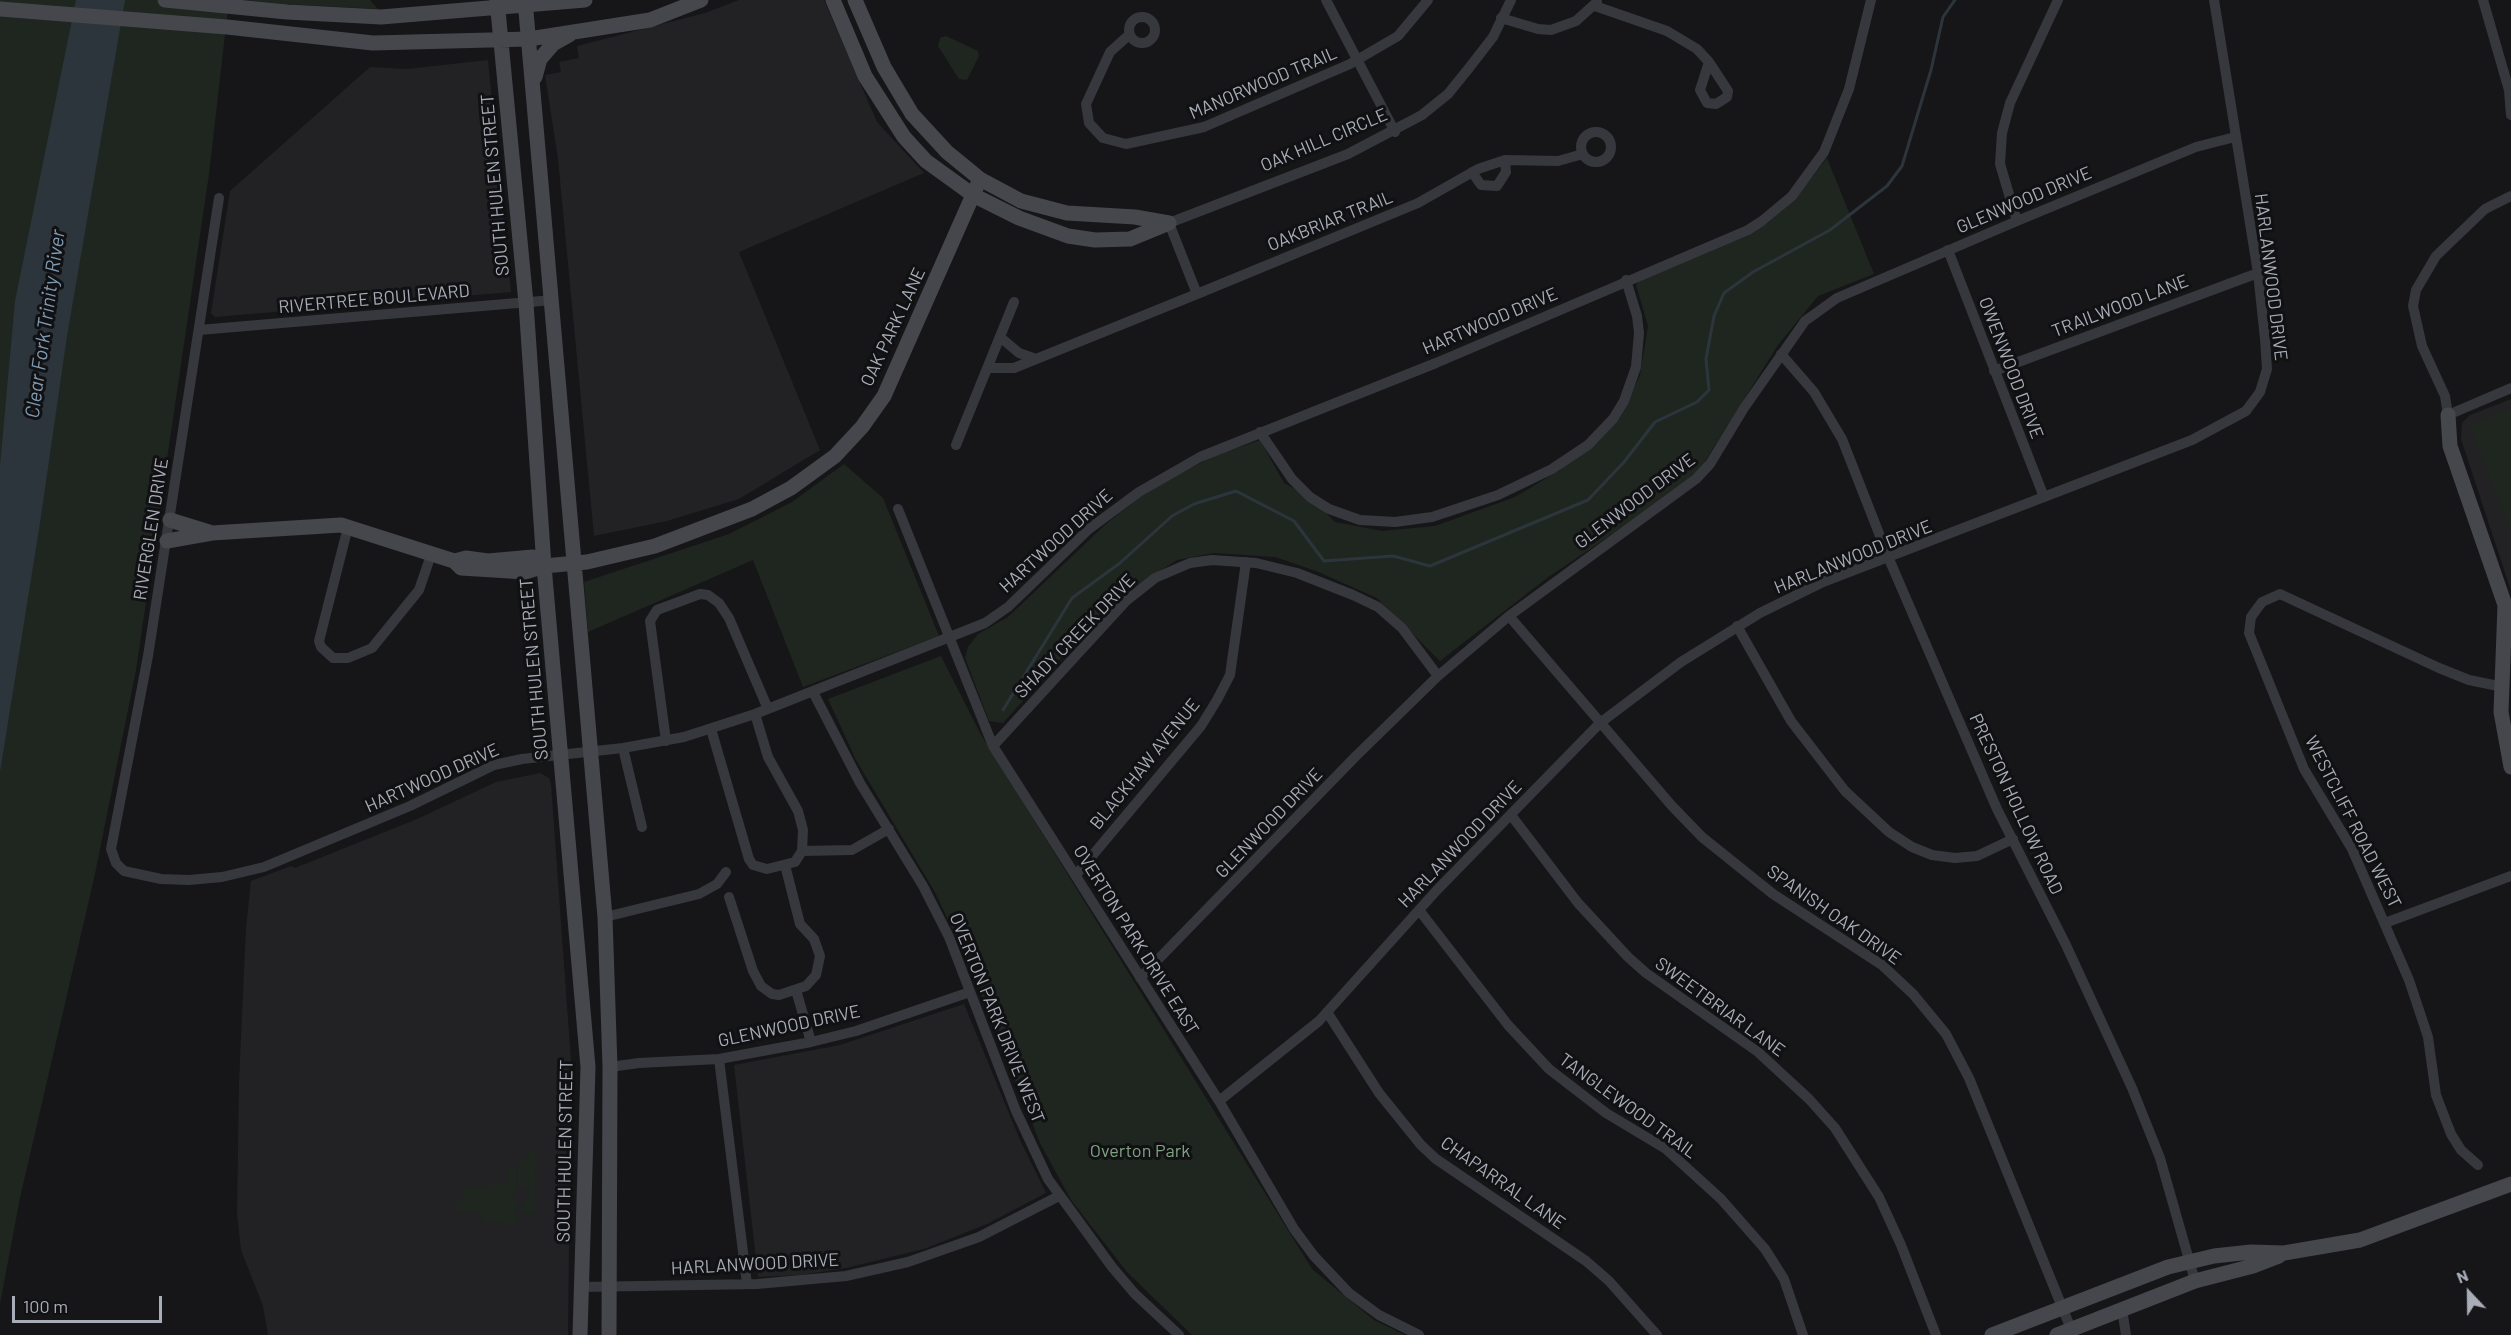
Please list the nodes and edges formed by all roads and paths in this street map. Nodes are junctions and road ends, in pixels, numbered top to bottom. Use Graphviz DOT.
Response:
graph roads {
  1 [pos="165,0"];
  2 [pos="471,0"];
  3 [pos="585,0"];
  4 [pos="701,0"];
  5 [pos="833,0"];
  6 [pos="855,0"];
  7 [pos="1326,0"];
  8 [pos="1428,0"];
  9 [pos="1511,0"];
  10 [pos="1871,0"];
  11 [pos="2058,0"];
  12 [pos="2214,0"];
  13 [pos="2483,0"];
  14 [pos="525,3"];
  15 [pos="1596,3"];
  16 [pos="497,5"];
  17 [pos="0,9"];
  18 [pos="449,12"];
  19 [pos="1501,18"];
  20 [pos="573,32"];
  21 [pos="1130,34"];
  22 [pos="529,39"];
  23 [pos="501,40"];
  24 [pos="399,42"];
  25 [pos="1357,60"];
  26 [pos="1709,62"];
  27 [pos="533,83"];
  28 [pos="2510,91"];
  29 [pos="2511,115"];
  30 [pos="1395,132"];
  31 [pos="2235,137"];
  32 [pos="1582,154"];
  33 [pos="1505,160"];
  34 [pos="1472,172"];
  35 [pos="980,179"];
  36 [pos="973,195"];
  37 [pos="2511,196"];
  38 [pos="219,198"];
  39 [pos="2017,221"];
  40 [pos="1169,223"];
  41 [pos="1948,250"];
  42 [pos="2258,273"];
  43 [pos="1626,280"];
  44 [pos="1197,294"];
  45 [pos="553,300"];
  46 [pos="1014,302"];
  47 [pos="526,303"];
  48 [pos="199,330"];
  49 [pos="1000,337"];
  50 [pos="1781,354"];
  51 [pos="1036,359"];
  52 [pos="988,368"];
  53 [pos="1994,371"];
  54 [pos="2511,388"];
  55 [pos="2448,415"];
  56 [pos="1260,432"];
  57 [pos="956,445"];
  58 [pos="2043,497"];
  59 [pos="898,509"];
  60 [pos="170,520"];
  61 [pos="348,527"];
  62 [pos="212,533"];
  63 [pos="167,541"];
  64 [pos="431,555"];
  65 [pos="1888,559"];
  66 [pos="1246,562"];
  67 [pos="573,564"];
  68 [pos="544,566"];
  69 [pos="1509,616"];
  70 [pos="1737,626"];
  71 [pos="950,639"];
  72 [pos="1438,676"];
  73 [pos="2503,687"];
  74 [pos="813,692"];
  75 [pos="768,709"];
  76 [pos="755,714"];
  77 [pos="1600,723"];
  78 [pos="711,729"];
  79 [pos="666,741"];
  80 [pos="993,746"];
  81 [pos="622,748"];
  82 [pos="589,751"];
  83 [pos="562,753"];
  84 [pos="2511,767"];
  85 [pos="1511,815"];
  86 [pos="642,827"];
  87 [pos="889,829"];
  88 [pos="2013,839"];
  89 [pos="802,846"];
  90 [pos="116,863"];
  91 [pos="785,865"];
  92 [pos="726,872"];
  93 [pos="1076,875"];
  94 [pos="2511,876"];
  95 [pos="729,897"];
  96 [pos="1419,910"];
  97 [pos="605,917"];
  98 [pos="2385,923"];
  99 [pos="1140,978"];
  100 [pos="796,990"];
  101 [pos="969,992"];
  102 [pos="1327,1012"];
  103 [pos="585,1028"];
  104 [pos="811,1042"];
  105 [pos="719,1059"];
  106 [pos="588,1067"];
  107 [pos="610,1067"];
  108 [pos="1219,1101"];
  109 [pos="610,1102"];
  110 [pos="2478,1166"];
  111 [pos="2511,1184"];
  112 [pos="1059,1196"];
  113 [pos="2284,1254"];
  114 [pos="2189,1261"];
  115 [pos="2195,1281"];
  116 [pos="747,1284"];
  117 [pos="581,1287"];
  118 [pos="611,1287"];
  119 [pos="2062,1306"];
  120 [pos="2122,1309"];
  121 [pos="2064,1332"];
  122 [pos="579,1335"];
  123 [pos="609,1335"];
  124 [pos="1179,1335"];
  125 [pos="1419,1335"];
  126 [pos="1657,1335"];
  127 [pos="1803,1335"];
  128 [pos="1936,1335"];
  129 [pos="1992,1335"];
  130 [pos="2126,1335"];
  1 -- 18 [label="main road"];
  2 -- 18 [label="main road"];
  3 -- 14 [label="main road"];
  4 -- 20 [label="main road"];
  5 -- 36 [label="main road, OAK HILL CIRCLE"];
  6 -- 35 [label="main road"];
  7 -- 25 [label="street"];
  8 -- 25 [label="street, MANORWOOD TRAIL"];
  9 -- 19 [label="street, OAK HILL CIRCLE"];
  10 -- 43 [label="street, HARTWOOD DRIVE"];
  11 -- 39 [label="street"];
  12 -- 31 [label="street, HARLANWOOD DRIVE"];
  13 -- 28 [label="street"];
  14 -- 16 [label="main road"];
  14 -- 22 [label="main road"];
  15 -- 19 [label="street"];
  15 -- 26 [label="street"];
  16 -- 18 [label="main road"];
  16 -- 23 [label="main road, SOUTH HULEN STREET"];
  17 -- 24 [label="main road"];
  18 -- 24 [label="main road"];
  19 -- 30 [label="street, OAK HILL CIRCLE"];
  20 -- 22 [label="main road"];
  20 -- 27 [label="main road"];
  21 -- 25 [label="street, MANORWOOD TRAIL"];
  22 -- 23 [label="main road"];
  22 -- 27 [label="main road"];
  23 -- 24 [label="main road"];
  23 -- 47 [label="main road, SOUTH HULEN STREET"];
  25 -- 30 [label="street"];
  27 -- 45 [label="main road"];
  28 -- 29 [label="street"];
  30 -- 40 [label="street, OAK HILL CIRCLE"];
  31 -- 39 [label="street, GLENWOOD DRIVE"];
  31 -- 42 [label="street, HARLANWOOD DRIVE"];
  32 -- 33 [label="street, OAKBRIAR TRAIL"];
  33 -- 34 [label="street, OAKBRIAR TRAIL"];
  33 -- 34 [label="street"];
  34 -- 44 [label="street, OAKBRIAR TRAIL"];
  35 -- 36 [label="main road, OAK PARK LANE"];
  35 -- 40 [label="main road"];
  36 -- 40 [label="main road, OAK HILL CIRCLE"];
  36 -- 67 [label="main road, OAK PARK LANE"];
  37 -- 55 [label="street"];
  38 -- 48 [label="street, RIVERGLEN DRIVE"];
  39 -- 41 [label="street, GLENWOOD DRIVE"];
  40 -- 44 [label="street"];
  41 -- 50 [label="street, GLENWOOD DRIVE"];
  41 -- 53 [label="street, OWENWOOD DRIVE"];
  42 -- 53 [label="street, TRAILWOOD LANE"];
  42 -- 58 [label="street, HARLANWOOD DRIVE"];
  43 -- 56 [label="street, HARTWOOD DRIVE"];
  43 -- 56 [label="street"];
  44 -- 51 [label="street, OAKBRIAR TRAIL"];
  45 -- 47 [label="street, RIVERTREE BOULEVARD"];
  45 -- 67 [label="main road"];
  46 -- 49 [label="street"];
  47 -- 48 [label="street, RIVERTREE BOULEVARD"];
  47 -- 68 [label="main road, SOUTH HULEN STREET"];
  48 -- 60 [label="street, RIVERGLEN DRIVE"];
  49 -- 51 [label="street"];
  49 -- 52 [label="street"];
  50 -- 65 [label="street, PRESTON HOLLOW ROAD"];
  50 -- 69 [label="street, GLENWOOD DRIVE"];
  51 -- 52 [label="street, OAKBRIAR TRAIL"];
  52 -- 57 [label="street"];
  53 -- 58 [label="street, OWENWOOD DRIVE"];
  54 -- 55 [label="street"];
  55 -- 73 [label="main road"];
  56 -- 71 [label="street, HARTWOOD DRIVE"];
  58 -- 65 [label="street, HARLANWOOD DRIVE"];
  59 -- 71 [label="street, OVERTON PARK DRIVE EAST"];
  60 -- 62 [label="main road, OAK PARK LANE"];
  60 -- 63 [label="street, RIVERGLEN DRIVE"];
  61 -- 62 [label="main road, OAK PARK LANE"];
  61 -- 64 [label="main road, OAK PARK LANE"];
  61 -- 64 [label="street"];
  62 -- 63 [label="main road, OAK PARK LANE"];
  63 -- 90 [label="street, RIVERGLEN DRIVE"];
  64 -- 68 [label="main road, OAK PARK LANE"];
  65 -- 70 [label="street, HARLANWOOD DRIVE"];
  65 -- 88 [label="street, PRESTON HOLLOW ROAD"];
  66 -- 72 [label="street, SHADY CREEK DRIVE"];
  66 -- 80 [label="street, SHADY CREEK DRIVE"];
  66 -- 93 [label="street, BLACKHAW AVENUE"];
  67 -- 68 [label="main road, OAK PARK LANE"];
  67 -- 82 [label="main road"];
  68 -- 83 [label="main road, SOUTH HULEN STREET"];
  69 -- 72 [label="street, GLENWOOD DRIVE"];
  69 -- 77 [label="street, SPANISH OAK DRIVE"];
  70 -- 77 [label="street, HARLANWOOD DRIVE"];
  70 -- 88 [label="street"];
  71 -- 74 [label="street, HARTWOOD DRIVE"];
  71 -- 80 [label="street, OVERTON PARK DRIVE EAST"];
  72 -- 99 [label="street, GLENWOOD DRIVE"];
  73 -- 84 [label="main road"];
  73 -- 98 [label="street, WESTCLIFF ROAD WEST"];
  74 -- 75 [label="street, HARTWOOD DRIVE"];
  74 -- 87 [label="street, OVERTON PARK DRIVE WEST"];
  75 -- 76 [label="street, HARTWOOD DRIVE"];
  75 -- 79 [label="street"];
  76 -- 78 [label="street, HARTWOOD DRIVE"];
  76 -- 89 [label="street"];
  77 -- 85 [label="street, HARLANWOOD DRIVE"];
  77 -- 119 [label="street, SPANISH OAK DRIVE"];
  78 -- 79 [label="street, HARTWOOD DRIVE"];
  78 -- 91 [label="street"];
  79 -- 81 [label="street, HARTWOOD DRIVE"];
  80 -- 93 [label="street, OVERTON PARK DRIVE EAST"];
  81 -- 82 [label="street, HARTWOOD DRIVE"];
  81 -- 86 [label="street"];
  82 -- 83 [label="street, HARTWOOD DRIVE"];
  82 -- 97 [label="main road"];
  83 -- 90 [label="street, HARTWOOD DRIVE"];
  83 -- 103 [label="main road, SOUTH HULEN STREET"];
  85 -- 96 [label="street, HARLANWOOD DRIVE"];
  85 -- 128 [label="street, SWEETBRIAR LANE"];
  87 -- 89 [label="street"];
  87 -- 101 [label="street, OVERTON PARK DRIVE WEST"];
  88 -- 114 [label="street, PRESTON HOLLOW ROAD"];
  89 -- 91 [label="street"];
  91 -- 100 [label="street"];
  92 -- 97 [label="street"];
  93 -- 99 [label="street, OVERTON PARK DRIVE EAST"];
  94 -- 98 [label="street"];
  95 -- 100 [label="street"];
  96 -- 102 [label="street, HARLANWOOD DRIVE"];
  96 -- 127 [label="street, TANGLEWOOD TRAIL"];
  97 -- 107 [label="main road"];
  98 -- 110 [label="street, WESTCLIFF ROAD WEST"];
  99 -- 108 [label="street, OVERTON PARK DRIVE EAST"];
  100 -- 104 [label="street"];
  101 -- 104 [label="street, GLENWOOD DRIVE"];
  101 -- 112 [label="street, OVERTON PARK DRIVE WEST"];
  102 -- 108 [label="street, HARLANWOOD DRIVE"];
  102 -- 126 [label="street, CHAPARRAL LANE"];
  103 -- 106 [label="main road, SOUTH HULEN STREET"];
  103 -- 107 [label="main road"];
  104 -- 105 [label="street, GLENWOOD DRIVE"];
  105 -- 107 [label="street, GLENWOOD DRIVE"];
  105 -- 116 [label="street"];
  106 -- 109 [label="main road"];
  106 -- 117 [label="main road, SOUTH HULEN STREET"];
  107 -- 109 [label="main road"];
  108 -- 125 [label="street, OVERTON PARK DRIVE EAST"];
  109 -- 118 [label="main road"];
  111 -- 113 [label="main road"];
  112 -- 116 [label="street, HARLANWOOD DRIVE"];
  112 -- 124 [label="street, OVERTON PARK DRIVE WEST"];
  113 -- 114 [label="main road"];
  113 -- 115 [label="main road"];
  114 -- 115 [label="street, PRESTON HOLLOW ROAD"];
  114 -- 119 [label="main road"];
  115 -- 120 [label="main road"];
  116 -- 118 [label="street, HARLANWOOD DRIVE"];
  117 -- 118 [label="street, HARLANWOOD DRIVE"];
  117 -- 122 [label="main road, SOUTH HULEN STREET"];
  118 -- 123 [label="main road"];
  119 -- 121 [label="street, SPANISH OAK DRIVE"];
  119 -- 129 [label="main road"];
  120 -- 121 [label="main road"];
  120 -- 130 [label="street"];
}
